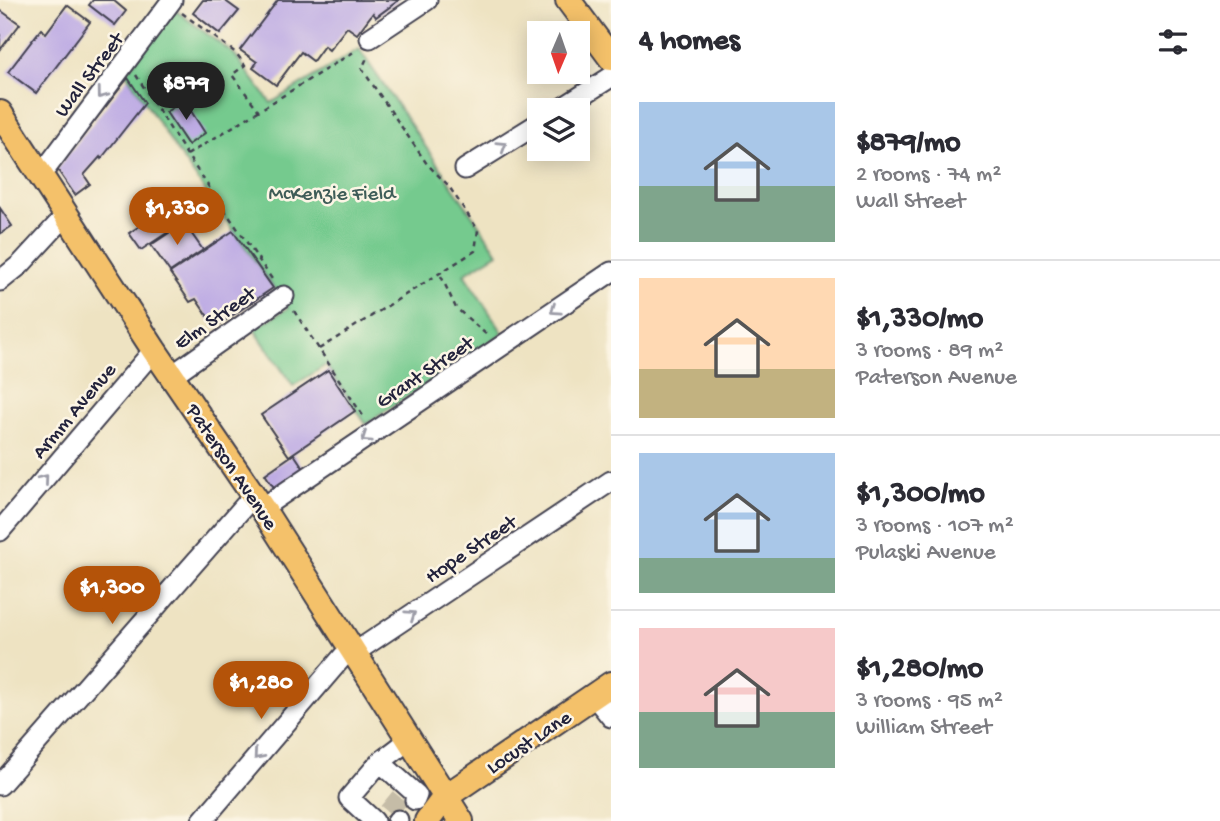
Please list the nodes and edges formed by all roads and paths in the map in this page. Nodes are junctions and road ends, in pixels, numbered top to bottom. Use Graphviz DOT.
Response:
graph roads {
  1 [pos="427,0"];
  2 [pos="568,0"];
  3 [pos="171,2"];
  4 [pos="366,46"];
  5 [pos="611,58"];
  6 [pos="127,60"];
  7 [pos="611,77"];
  8 [pos="578,98"];
  9 [pos="259,111"];
  10 [pos="0,114"];
  11 [pos="527,130"];
  12 [pos="187,155"];
  13 [pos="465,169"];
  14 [pos="41,175"];
  15 [pos="67,215"];
  16 [pos="611,272"];
  17 [pos="440,275"];
  18 [pos="0,281"];
  19 [pos="284,296"];
  20 [pos="319,349"];
  21 [pos="497,349"];
  22 [pos="153,350"];
  23 [pos="171,376"];
  24 [pos="374,432"];
  25 [pos="611,481"];
  26 [pos="258,501"];
  27 [pos="0,531"];
  28 [pos="352,650"];
  29 [pos="602,690"];
  30 [pos="611,717"];
  31 [pos="409,740"];
  32 [pos="380,762"];
  33 [pos="0,785"];
  34 [pos="408,794"];
  35 [pos="445,797"];
  36 [pos="384,816"];
  37 [pos="202,821"];
  38 [pos="461,821"];
  1 -- 4 [label="street"];
  2 -- 5 [label="main road"];
  3 -- 6 [label="street, Wall Street"];
  3 -- 9 [label="path"];
  4 -- 9 [label="path"];
  4 -- 17 [label="path"];
  6 -- 12 [label="path"];
  6 -- 14 [label="street, Wall Street, one-way"];
  7 -- 8 [label="street"];
  9 -- 12 [label="path"];
  10 -- 14 [label="main road, Paterson Avenue"];
  13 -- 11 [label="street, one-way"];
  12 -- 19 [label="path"];
  14 -- 15 [label="main road, Paterson Avenue"];
  15 -- 18 [label="street"];
  15 -- 22 [label="main road, Paterson Avenue"];
  16 -- 21 [label="street, Grant Street, one-way"];
  17 -- 20 [label="path"];
  17 -- 21 [label="path"];
  19 -- 20 [label="path"];
  19 -- 23 [label="street, Elm Street"];
  20 -- 24 [label="path"];
  21 -- 24 [label="street, Grant Street"];
  22 -- 23 [label="main road, Paterson Avenue"];
  27 -- 22 [label="street, Armm Avenue, one-way"];
  23 -- 26 [label="main road, Paterson Avenue"];
  24 -- 26 [label="street, Grant Street, one-way"];
  28 -- 25 [label="street, Hope Street, one-way"];
  26 -- 28 [label="main road, Paterson Avenue"];
  26 -- 33 [label="street, Grant Street"];
  28 -- 31 [label="main road, Paterson Avenue"];
  28 -- 37 [label="street, Hope Street, one-way"];
  29 -- 30 [label="street"];
  29 -- 35 [label="main road, Locust Lane"];
  31 -- 32 [label="street"];
  31 -- 35 [label="main road, Paterson Avenue"];
  32 -- 34 [label="street"];
  32 -- 36 [label="street"];
  34 -- 35 [label="main road, Locust Lane"];
  35 -- 38 [label="main road, Paterson Avenue"];
}
